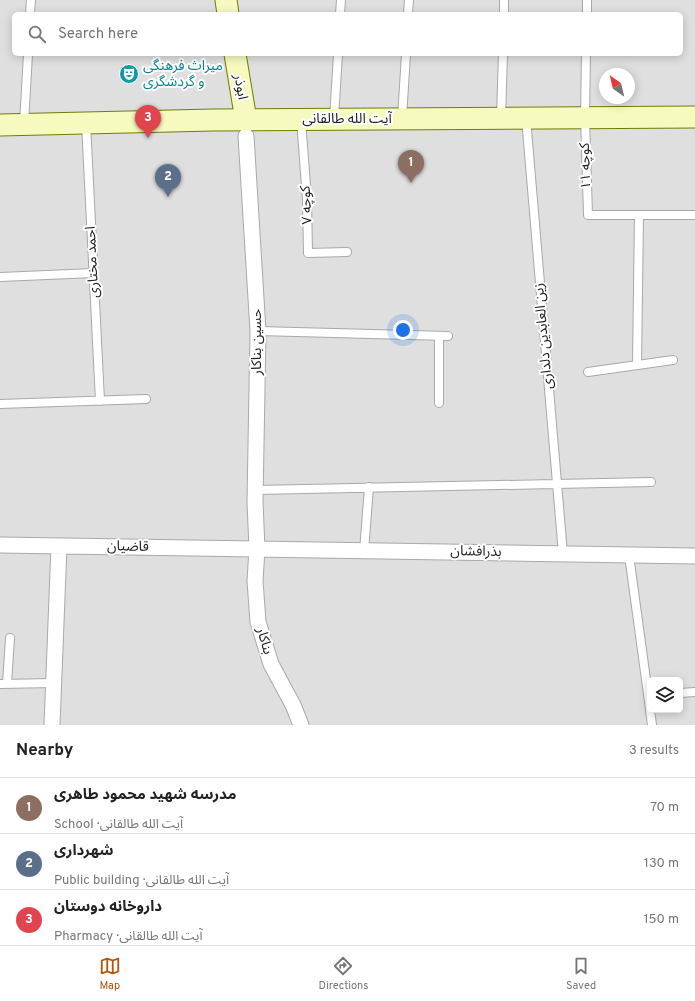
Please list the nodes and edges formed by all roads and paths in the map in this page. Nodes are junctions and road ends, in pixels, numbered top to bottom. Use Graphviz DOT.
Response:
graph roads {
  1 [pos="31,0"];
  2 [pos="226,0"];
  3 [pos="341,0"];
  4 [pos="409,0"];
  5 [pos="504,0"];
  6 [pos="587,0"];
  7 [pos="30,12"];
  8 [pos="228,12"];
  9 [pos="340,12"];
  10 [pos="408,12"];
  11 [pos="504,12"];
  12 [pos="587,12"];
  13 [pos="28,56"];
  14 [pos="235,56"];
  15 [pos="338,56"];
  16 [pos="406,56"];
  17 [pos="503,56"];
  18 [pos="586,56"];
  19 [pos="585,117"];
  20 [pos="695,117"];
  21 [pos="501,118"];
  22 [pos="526,118"];
  23 [pos="301,119"];
  24 [pos="334,119"];
  25 [pos="402,119"];
  26 [pos="86,123"];
  27 [pos="24,124"];
  28 [pos="0,125"];
  29 [pos="246,128"];
  30 [pos="639,215"];
  31 [pos="695,215"];
  32 [pos="347,252"];
  33 [pos="94,273"];
  34 [pos="0,277"];
  35 [pos="258,331"];
  36 [pos="439,336"];
  37 [pos="448,336"];
  38 [pos="673,360"];
  39 [pos="636,365"];
  40 [pos="588,372"];
  41 [pos="146,399"];
  42 [pos="100,401"];
  43 [pos="439,403"];
  44 [pos="0,404"];
  45 [pos="651,482"];
  46 [pos="557,483"];
  47 [pos="369,487"];
  48 [pos="256,490"];
  49 [pos="0,545"];
  50 [pos="59,546"];
  51 [pos="257,549"];
  52 [pos="364,551"];
  53 [pos="563,554"];
  54 [pos="629,555"];
  55 [pos="695,556"];
  56 [pos="10,638"];
  57 [pos="647,681"];
  58 [pos="54,683"];
  59 [pos="4,684"];
  60 [pos="695,692"];
  61 [pos="683,693"];
  62 [pos="650,713"];
  63 [pos="52,725"];
  64 [pos="301,725"];
  65 [pos="652,725"];
  1 -- 7 [label="lane"];
  2 -- 8 [label="main road"];
  3 -- 9 [label="lane"];
  4 -- 10 [label="lane"];
  5 -- 11 [label="lane"];
  6 -- 12 [label="lane"];
  13 -- 27 [label="lane"];
  14 -- 29 [label="main road, ابوذر"];
  15 -- 24 [label="lane"];
  16 -- 25 [label="lane"];
  17 -- 21 [label="lane"];
  18 -- 19 [label="lane, کوچه ۱۱"];
  19 -- 20 [label="main road, آیت الله طالقانی"];
  19 -- 22 [label="main road, آیت الله طالقانی"];
  19 -- 30 [label="lane, کوچه ۱۱"];
  21 -- 22 [label="main road, آیت الله طالقانی"];
  21 -- 25 [label="main road, آیت الله طالقانی"];
  22 -- 46 [label="lane, زین العابدین دلداری"];
  23 -- 24 [label="main road, آیت الله طالقانی"];
  23 -- 29 [label="main road, آیت الله طالقانی"];
  23 -- 32 [label="lane, کوچه ۷"];
  24 -- 25 [label="main road, آیت الله طالقانی"];
  26 -- 27 [label="main road, آیت الله طالقانی"];
  26 -- 29 [label="main road, آیت الله طالقانی"];
  26 -- 33 [label="lane, احمد مختاری"];
  27 -- 28 [label="main road, آیت الله طالقانی"];
  29 -- 35 [label="street, حسین بناکار"];
  30 -- 31 [label="lane"];
  30 -- 39 [label="lane"];
  33 -- 34 [label="lane"];
  33 -- 42 [label="lane, احمد مختاری"];
  35 -- 36 [label="lane"];
  35 -- 48 [label="street, حسین بناکار"];
  36 -- 37 [label="lane"];
  36 -- 43 [label="lane"];
  38 -- 39 [label="lane"];
  39 -- 40 [label="lane"];
  41 -- 42 [label="lane"];
  42 -- 44 [label="lane"];
  45 -- 46 [label="lane"];
  46 -- 47 [label="lane"];
  46 -- 53 [label="lane, زین العابدین دلداری"];
  47 -- 48 [label="lane"];
  47 -- 52 [label="lane"];
  48 -- 51 [label="street, حسین بناکار"];
  49 -- 50 [label="street, قاضیان"];
  50 -- 51 [label="street, قاضیان"];
  50 -- 58 [label="street"];
  51 -- 52 [label="street, بذرافشان"];
  51 -- 64 [label="street, بناکار"];
  52 -- 53 [label="street, بذرافشان"];
  53 -- 54 [label="street, بذرافشان"];
  54 -- 55 [label="street, بذرافشان"];
  54 -- 57 [label="lane"];
  56 -- 59 [label="lane"];
  58 -- 59 [label="lane"];
  58 -- 63 [label="street"];
  60 -- 61 [label="lane"];
  62 -- 65 [label="lane"];
}
